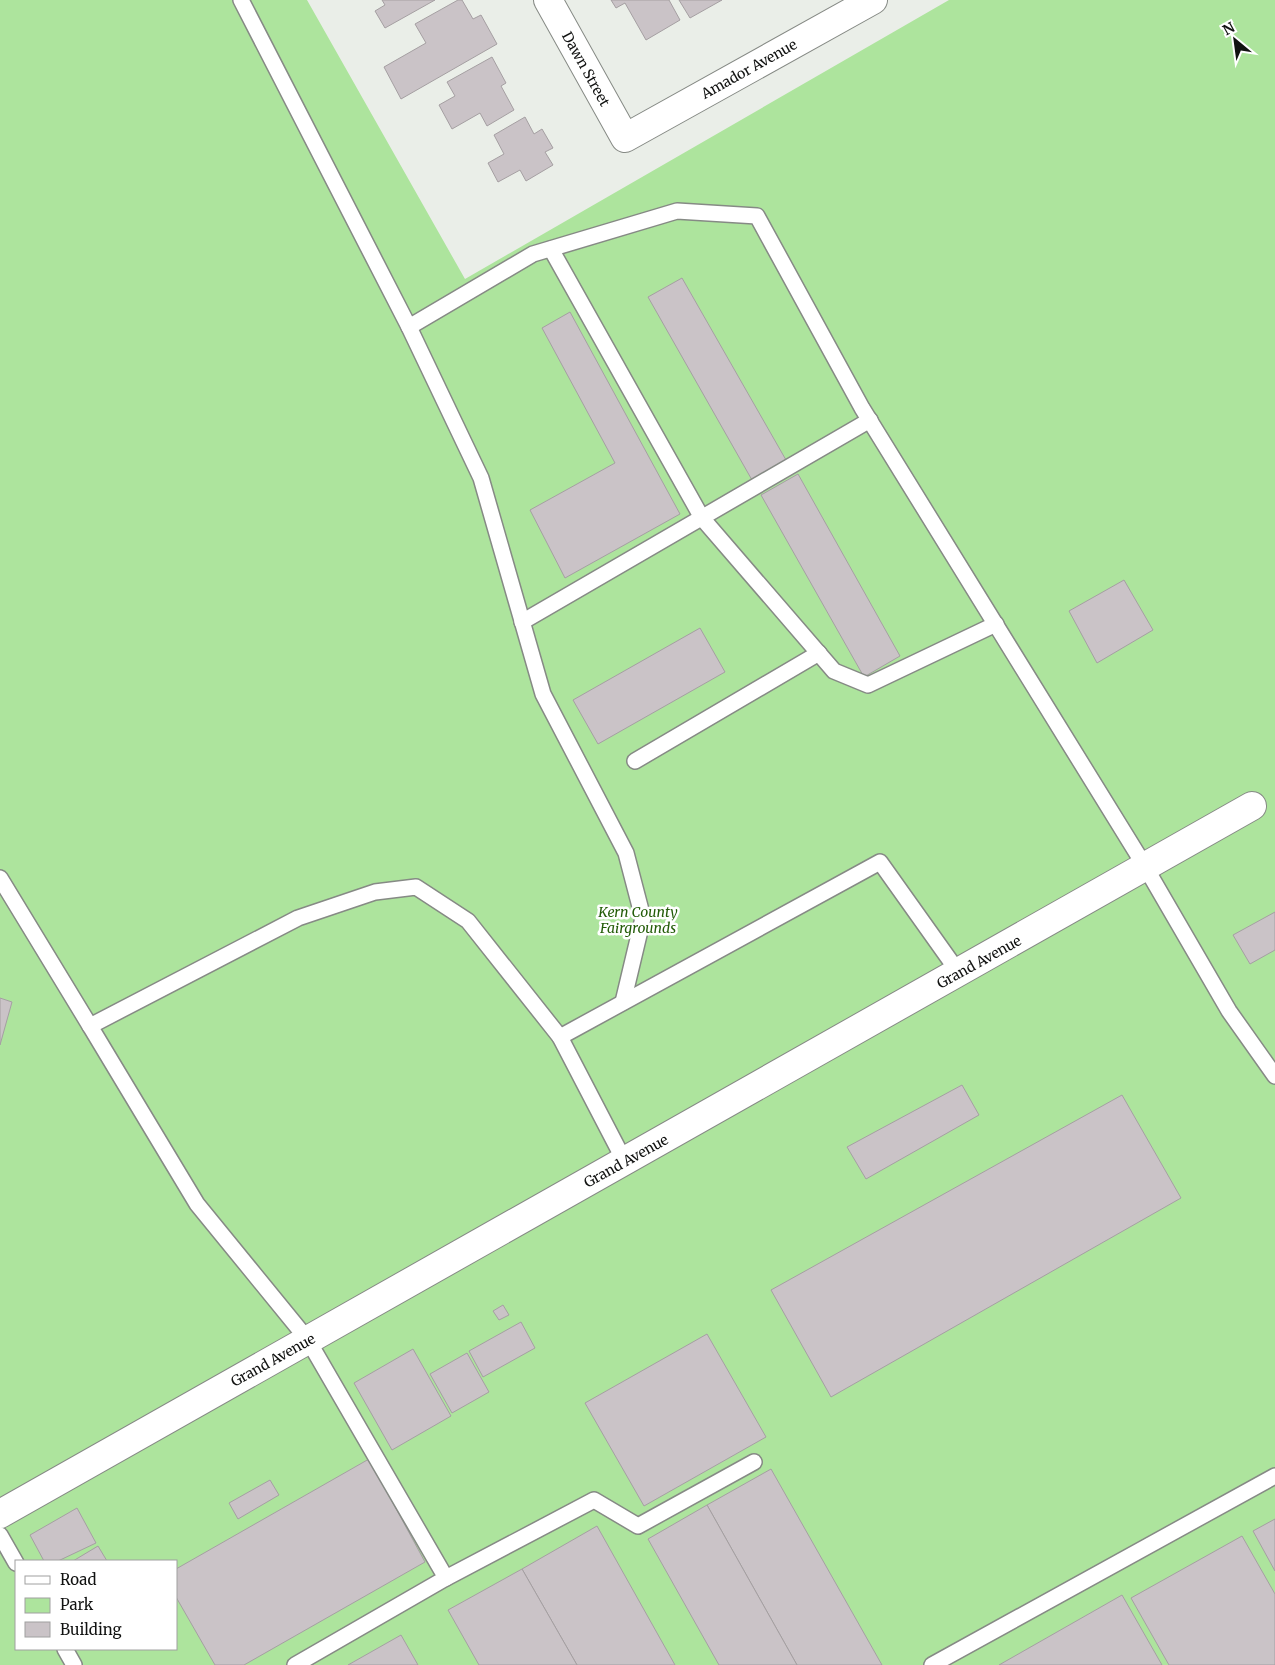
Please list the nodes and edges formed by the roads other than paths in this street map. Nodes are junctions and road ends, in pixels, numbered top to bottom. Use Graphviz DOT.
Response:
graph roads {
  1 [pos="240,0"];
  2 [pos="548,0"];
  3 [pos="873,0"];
  4 [pos="624,138"];
  5 [pos="551,249"];
  6 [pos="409,327"];
  7 [pos="870,420"];
  8 [pos="702,518"];
  9 [pos="522,622"];
  10 [pos="996,624"];
  11 [pos="819,653"];
  12 [pos="635,761"];
  13 [pos="1252,806"];
  14 [pos="1146,868"];
  15 [pos="0,878"];
  16 [pos="959,973"];
  17 [pos="623,1002"];
  18 [pos="90,1026"];
  19 [pos="560,1037"];
  20 [pos="1275,1076"];
  21 [pos="625,1162"];
  22 [pos="308,1340"];
  23 [pos="754,1462"];
  24 [pos="1275,1476"];
  25 [pos="0,1514"];
  26 [pos="0,1535"];
  27 [pos="15,1561"];
  28 [pos="446,1578"];
  29 [pos="66,1650"];
  30 [pos="74,1665"];
  31 [pos="295,1665"];
  32 [pos="932,1665"];
  1 -- 6 [label="lane"];
  2 -- 4 [label="street, Dawn Street"];
  3 -- 4 [label="street, Amador Avenue"];
  5 -- 6 [label="lane"];
  5 -- 7 [label="lane"];
  5 -- 8 [label="lane"];
  6 -- 9 [label="lane"];
  7 -- 8 [label="lane"];
  7 -- 10 [label="lane"];
  8 -- 9 [label="lane"];
  8 -- 11 [label="lane"];
  9 -- 17 [label="lane"];
  10 -- 11 [label="lane"];
  10 -- 14 [label="lane"];
  11 -- 12 [label="lane"];
  13 -- 14 [label="street, Grand Avenue"];
  14 -- 16 [label="street, Grand Avenue"];
  14 -- 20 [label="lane"];
  15 -- 18 [label="lane"];
  16 -- 17 [label="lane"];
  16 -- 21 [label="street, Grand Avenue"];
  17 -- 19 [label="lane"];
  18 -- 19 [label="lane"];
  18 -- 22 [label="lane"];
  19 -- 21 [label="lane"];
  21 -- 22 [label="street, Grand Avenue"];
  22 -- 25 [label="street, Grand Avenue"];
  22 -- 28 [label="lane"];
  23 -- 28 [label="lane"];
  24 -- 32 [label="lane"];
  26 -- 27 [label="lane"];
  28 -- 31 [label="lane"];
  29 -- 30 [label="lane"];
}
